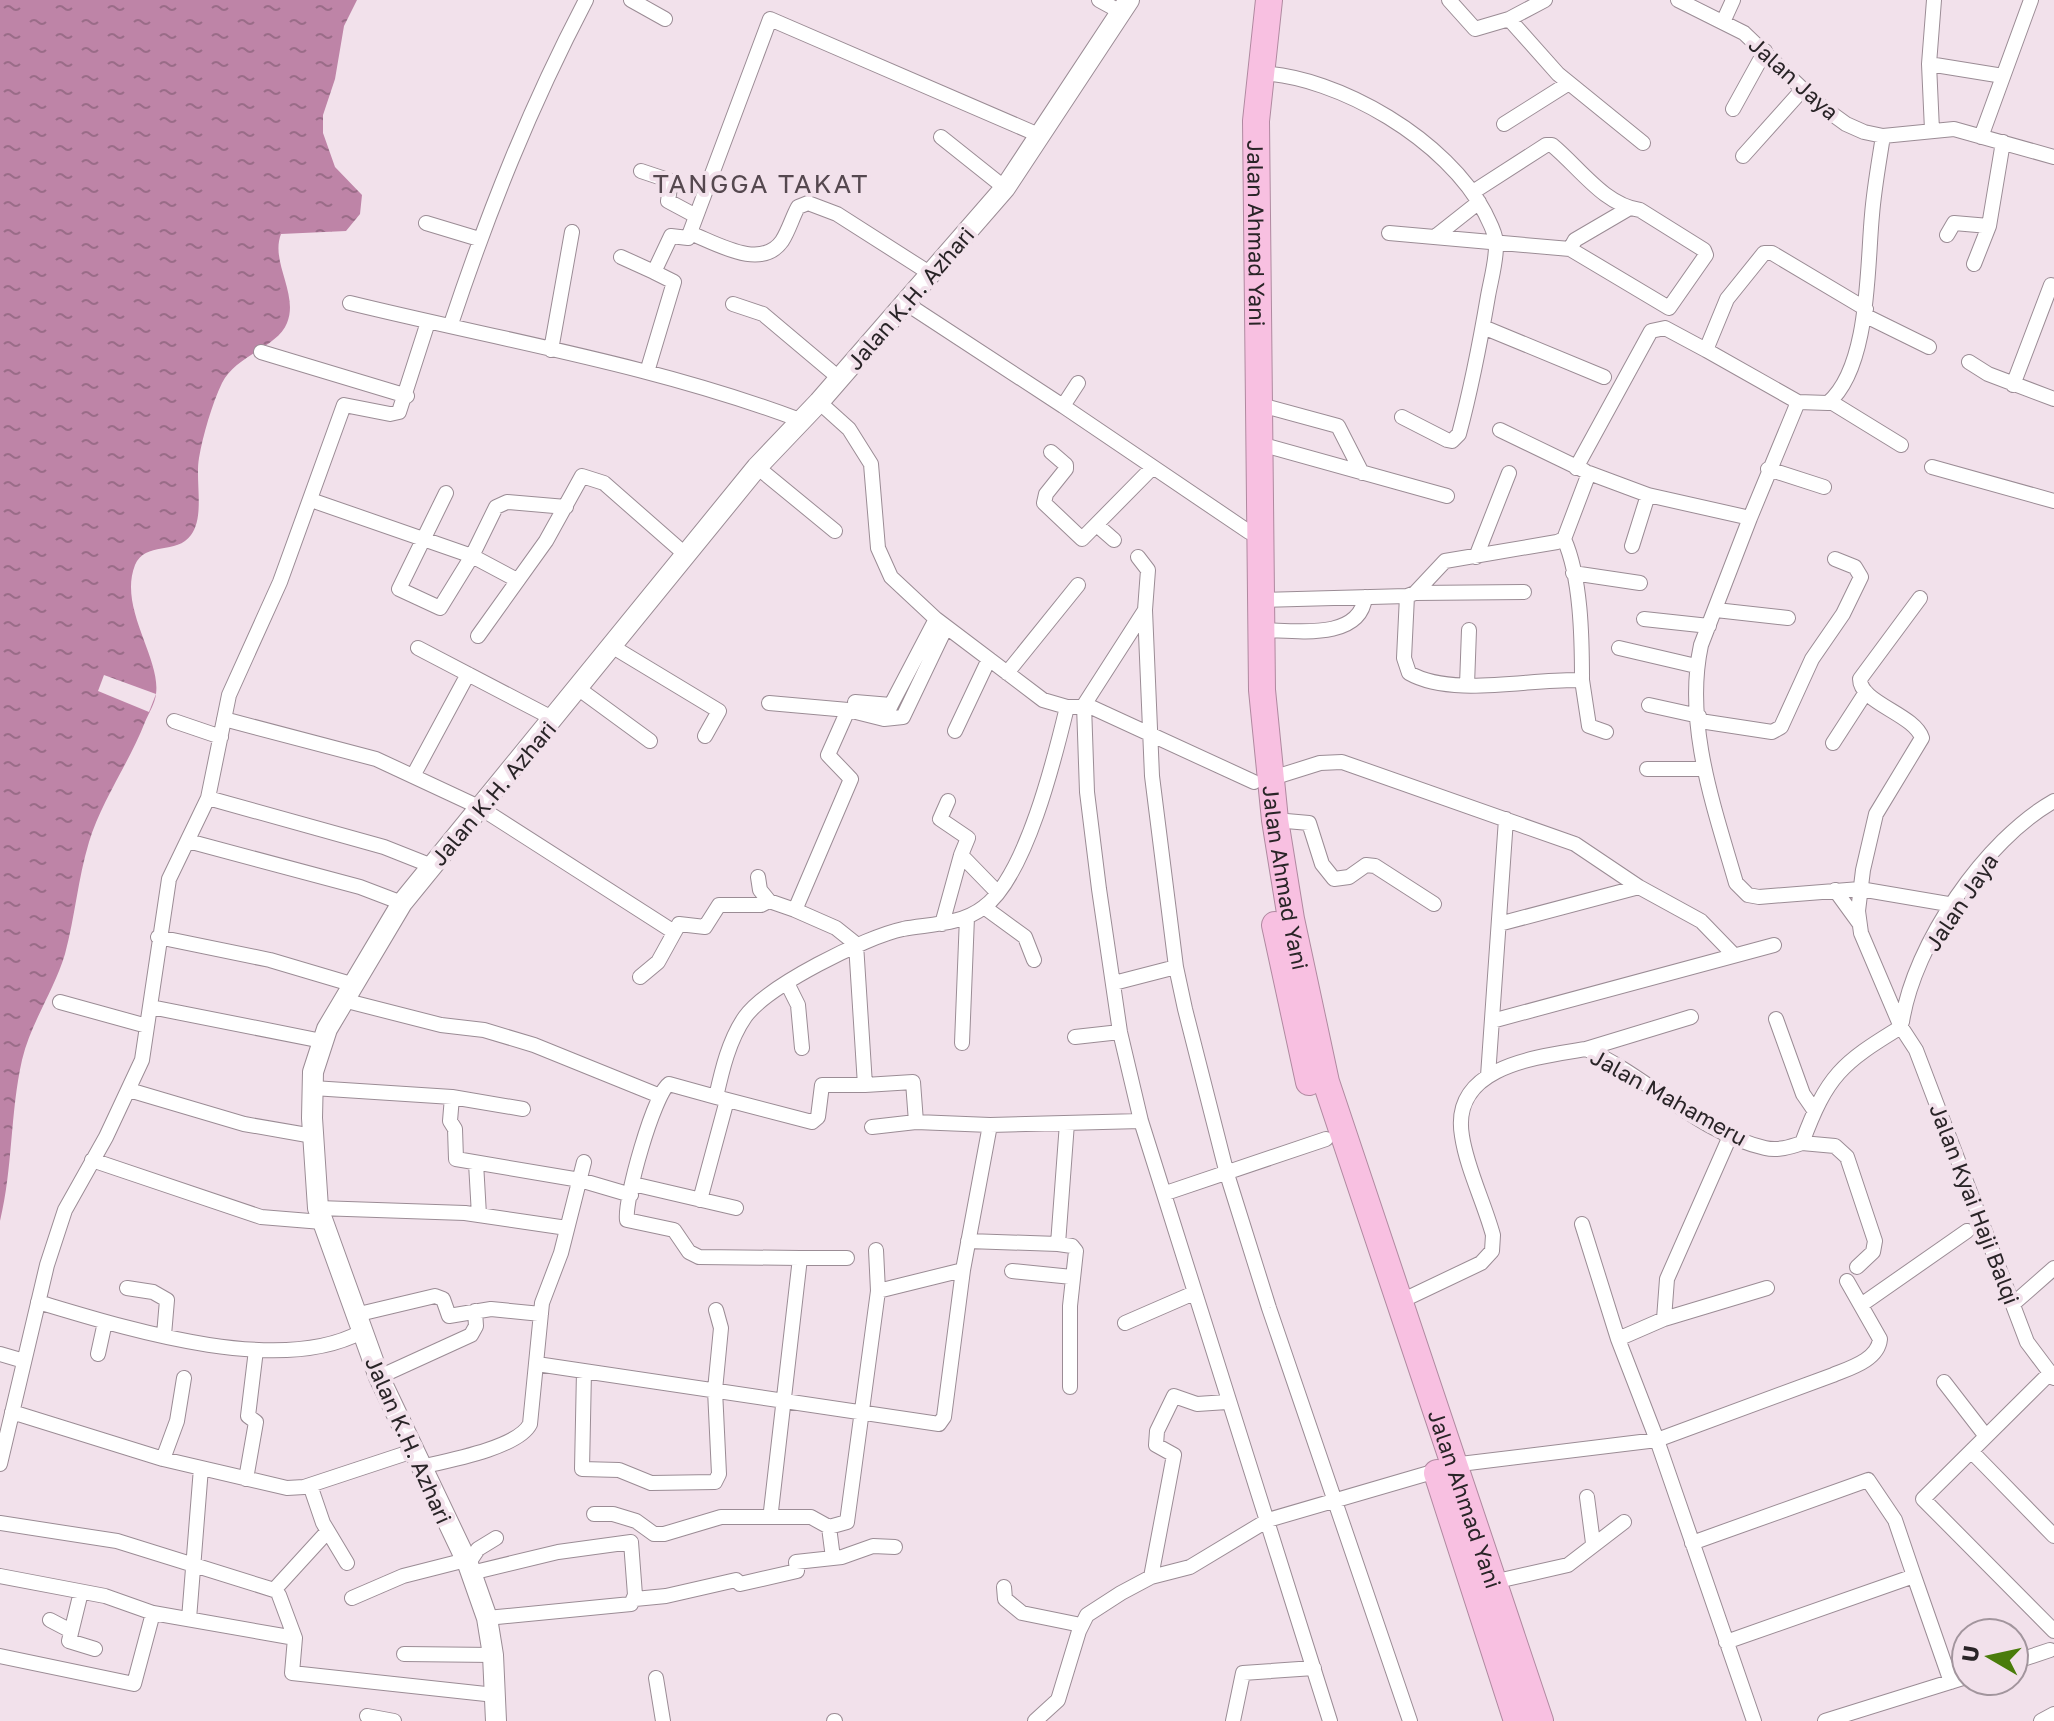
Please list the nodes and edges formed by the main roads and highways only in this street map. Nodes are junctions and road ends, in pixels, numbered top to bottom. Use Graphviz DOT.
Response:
graph roads {
  1 [pos="1256,0"];
  2 [pos="1269,0"];
  3 [pos="1262,780"];
  4 [pos="1444,1468"];
  5 [pos="1517,1721"];
  6 [pos="1540,1721"];
  1 -- 3 [label="highway, Jalan Ahmad Yani"];
  2 -- 3 [label="highway, Jalan Ahmad Yani"];
  3 -- 4 [label="highway, Jalan Ahmad Yani"];
  3 -- 4 [label="highway, Jalan Ahmad Yani"];
  4 -- 5 [label="highway, Jalan Ahmad Yani"];
  4 -- 6 [label="highway, Jalan Ahmad Yani"];
}
